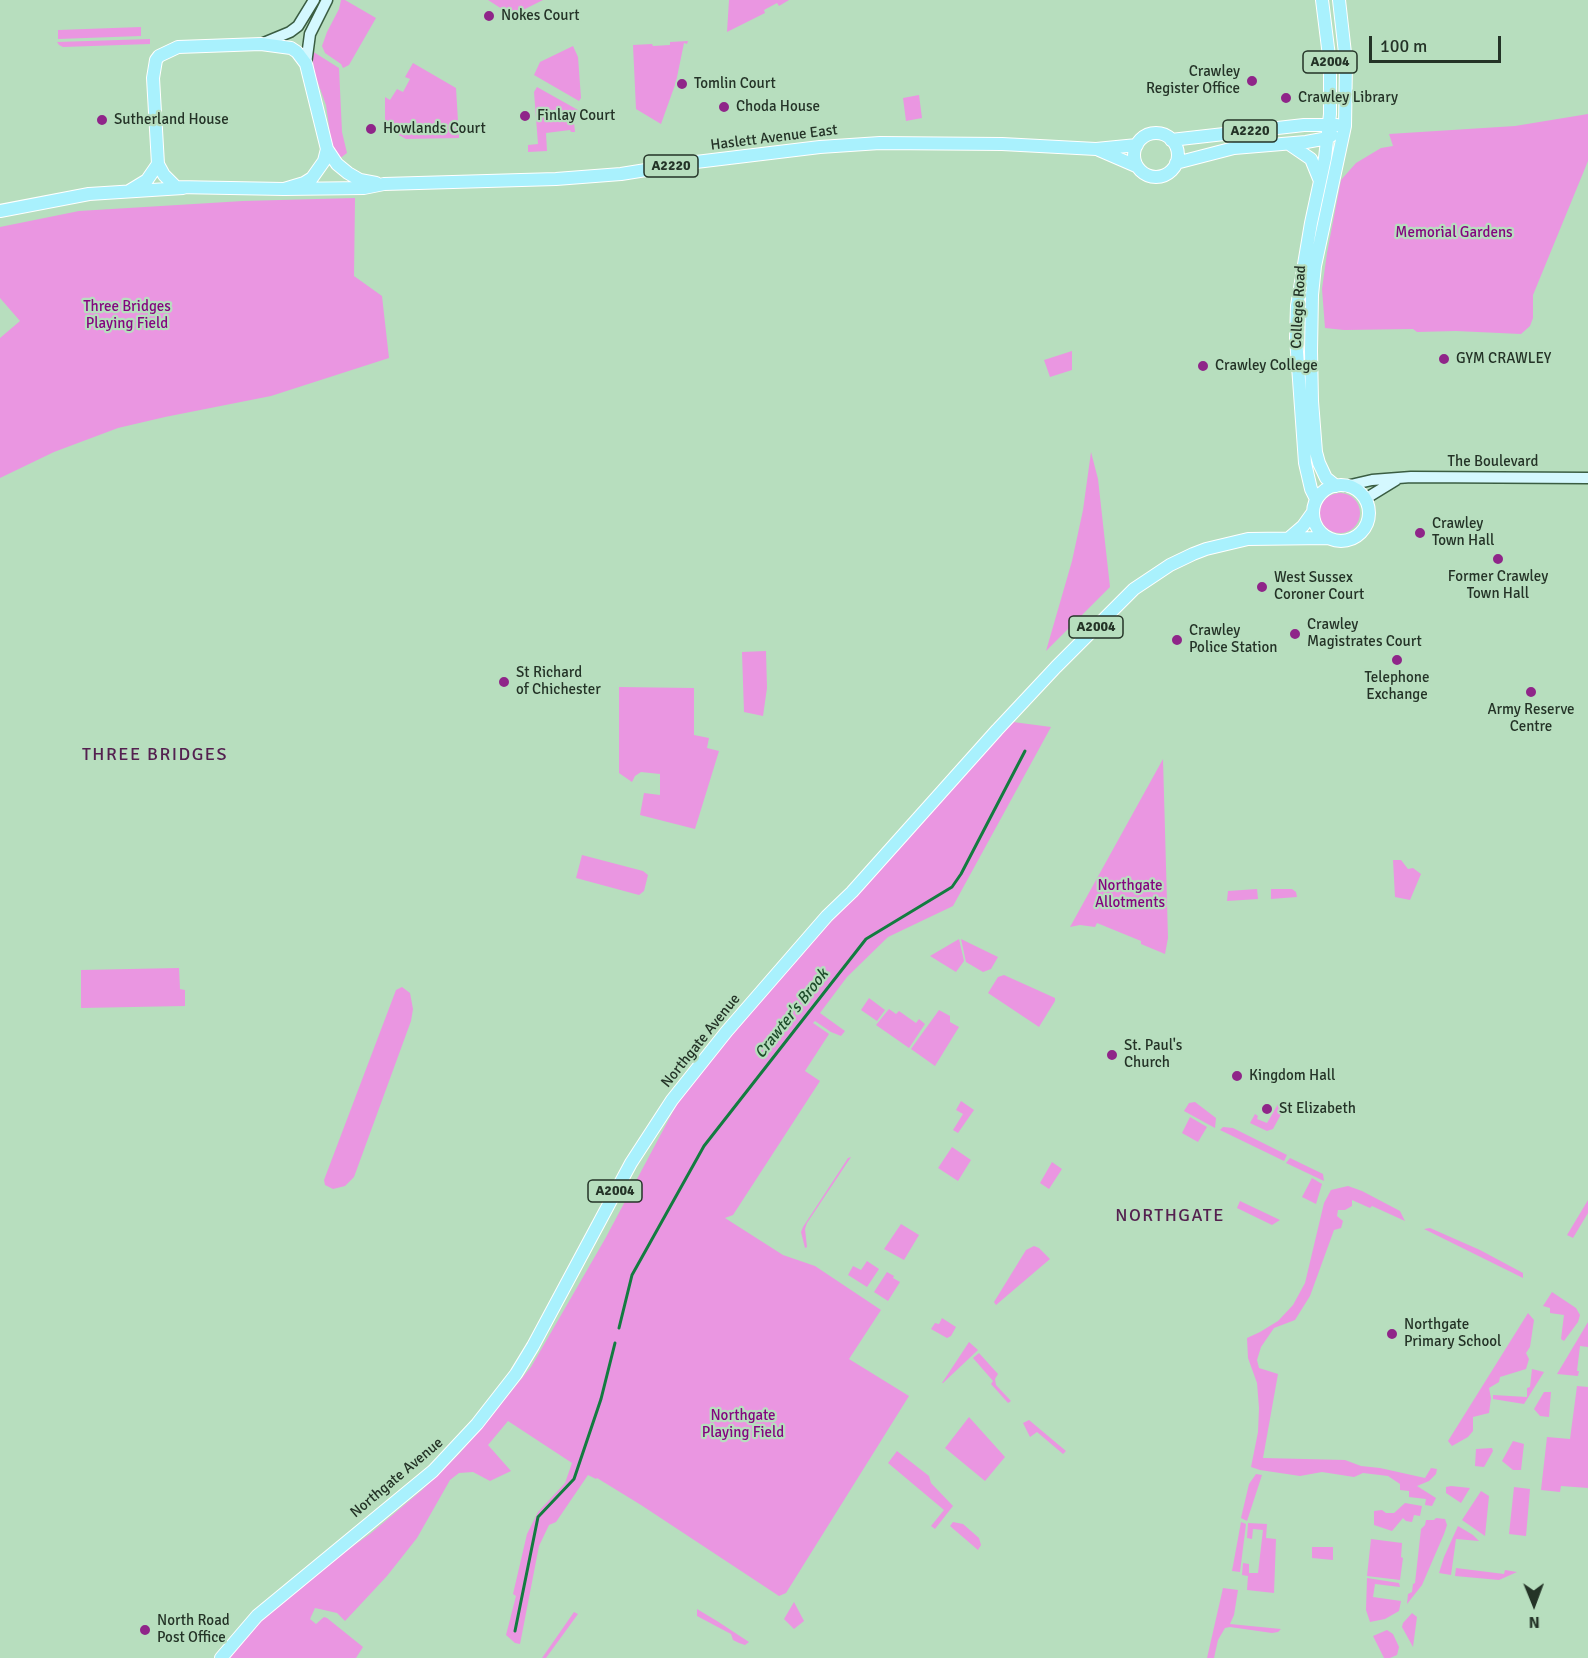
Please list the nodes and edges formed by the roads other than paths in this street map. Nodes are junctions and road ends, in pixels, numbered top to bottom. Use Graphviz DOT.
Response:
graph roads {
  1 [pos="314,0"];
  2 [pos="327,0"];
  3 [pos="1322,0"];
  4 [pos="1339,0"];
  5 [pos="261,44"];
  6 [pos="306,64"];
  7 [pos="1329,124"];
  8 [pos="1346,126"];
  9 [pos="1328,138"];
  10 [pos="1171,140"];
  11 [pos="1289,144"];
  12 [pos="1137,145"];
  13 [pos="327,149"];
  14 [pos="1096,149"];
  15 [pos="1176,163"];
  16 [pos="158,164"];
  17 [pos="1137,166"];
  18 [pos="1320,182"];
  19 [pos="384,184"];
  20 [pos="184,188"];
  21 [pos="284,189"];
  22 [pos="127,192"];
  23 [pos="0,211"];
  24 [pos="1399,478"];
  25 [pos="1588,478"];
  26 [pos="1341,486"];
  27 [pos="1316,499"];
  28 [pos="1365,499"];
  29 [pos="1312,512"];
  30 [pos="1289,538"];
  31 [pos="1328,538"];
  32 [pos="221,1658"];
  1 -- 5 [label="street"];
  2 -- 6 [label="street"];
  3 -- 7 [label="main road, A2004"];
  4 -- 8 [label="main road, A2004"];
  5 -- 6 [label="main road"];
  5 -- 16 [label="main road"];
  6 -- 13 [label="main road"];
  7 -- 8 [label="main road"];
  7 -- 9 [label="main road, A2004"];
  7 -- 10 [label="main road, A2220"];
  8 -- 9 [label="main road, A2220"];
  8 -- 26 [label="main road, College Road / A2004"];
  9 -- 11 [label="main road, A2220"];
  9 -- 18 [label="main road, College Road / A2004"];
  10 -- 12 [label="main road, A2220"];
  10 -- 15 [label="main road"];
  11 -- 15 [label="main road, A2220"];
  11 -- 18 [label="main road"];
  12 -- 14 [label="main road, Haslett Avenue East / A2220"];
  12 -- 17 [label="main road"];
  13 -- 19 [label="main road, Haslett Avenue East"];
  13 -- 21 [label="main road"];
  14 -- 17 [label="main road, Haslett Avenue East / A2220"];
  14 -- 19 [label="main road, Haslett Avenue East / A2220"];
  15 -- 17 [label="main road, A2220"];
  16 -- 20 [label="main road"];
  16 -- 22 [label="main road"];
  18 -- 27 [label="main road, College Road / A2004"];
  19 -- 21 [label="main road, Haslett Avenue East"];
  20 -- 21 [label="main road"];
  20 -- 22 [label="main road"];
  22 -- 23 [label="main road"];
  24 -- 25 [label="street, The Boulevard"];
  24 -- 26 [label="street, The Boulevard"];
  24 -- 28 [label="street"];
  26 -- 27 [label="main road"];
  26 -- 28 [label="main road"];
  27 -- 29 [label="main road"];
  28 -- 31 [label="main road"];
  29 -- 30 [label="main road"];
  29 -- 31 [label="main road"];
  30 -- 31 [label="main road, Northgate Avenue / A2004"];
  30 -- 32 [label="main road, Northgate Avenue / A2004"];
}
